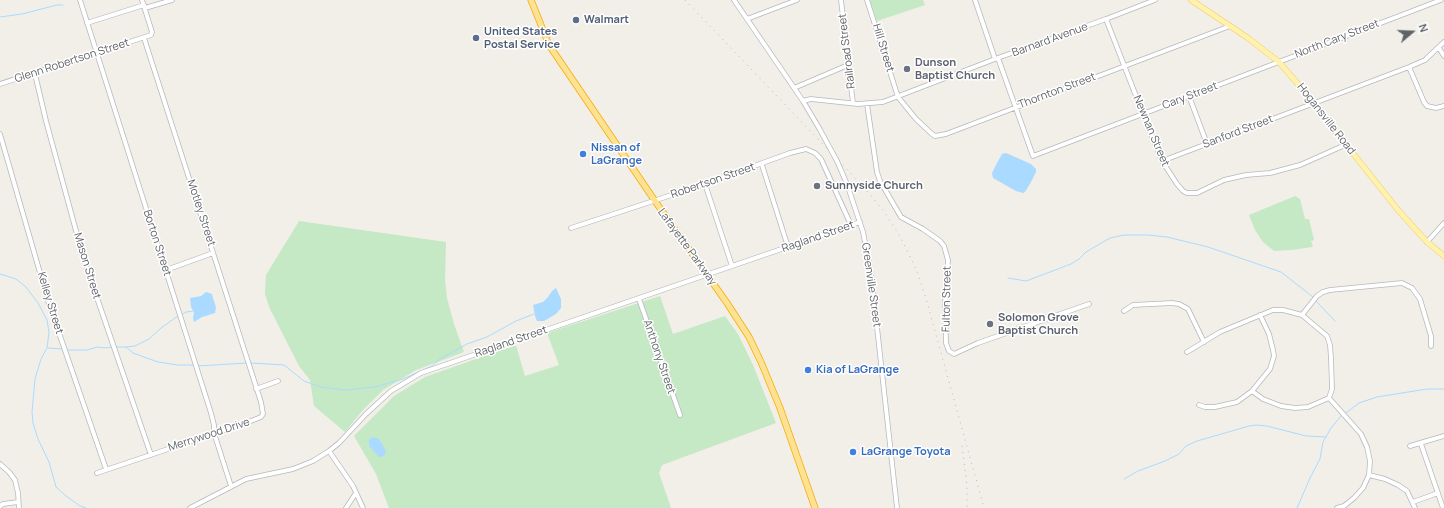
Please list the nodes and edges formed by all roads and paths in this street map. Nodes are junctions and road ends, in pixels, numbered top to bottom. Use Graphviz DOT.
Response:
graph roads {
  1 [pos="80,0"];
  2 [pos="142,0"];
  3 [pos="172,0"];
  4 [pos="531,0"];
  5 [pos="734,0"];
  6 [pos="797,0"];
  7 [pos="841,0"];
  8 [pos="868,0"];
  9 [pos="975,0"];
  10 [pos="1155,0"];
  11 [pos="1191,0"];
  12 [pos="1441,0"];
  13 [pos="145,7"];
  14 [pos="747,19"];
  15 [pos="1106,19"];
  16 [pos="87,23"];
  17 [pos="1230,26"];
  18 [pos="144,38"];
  19 [pos="1444,42"];
  20 [pos="1439,48"];
  21 [pos="96,53"];
  22 [pos="1444,56"];
  23 [pos="996,59"];
  24 [pos="1279,62"];
  25 [pos="848,65"];
  26 [pos="1124,66"];
  27 [pos="1409,68"];
  28 [pos="35,74"];
  29 [pos="0,84"];
  30 [pos="794,88"];
  31 [pos="1189,96"];
  32 [pos="898,97"];
  33 [pos="803,101"];
  34 [pos="853,102"];
  35 [pos="867,104"];
  36 [pos="1314,104"];
  37 [pos="1444,106"];
  38 [pos="1015,108"];
  39 [pos="1143,114"];
  40 [pos="0,134"];
  41 [pos="1207,144"];
  42 [pos="1346,144"];
  43 [pos="1162,161"];
  44 [pos="762,165"];
  45 [pos="705,184"];
  46 [pos="655,201"];
  47 [pos="860,222"];
  48 [pos="1444,223"];
  49 [pos="851,225"];
  50 [pos="571,228"];
  51 [pos="1427,242"];
  52 [pos="788,247"];
  53 [pos="213,253"];
  54 [pos="1444,256"];
  55 [pos="732,266"];
  56 [pos="166,270"];
  57 [pos="707,274"];
  58 [pos="639,299"];
  59 [pos="1089,304"];
  60 [pos="1124,310"];
  61 [pos="1260,315"];
  62 [pos="1302,315"];
  63 [pos="1204,342"];
  64 [pos="1431,346"];
  65 [pos="1187,352"];
  66 [pos="278,381"];
  67 [pos="256,389"];
  68 [pos="1252,391"];
  69 [pos="1329,398"];
  70 [pos="1199,405"];
  71 [pos="680,415"];
  72 [pos="214,433"];
  73 [pos="1444,436"];
  74 [pos="1421,444"];
  75 [pos="1410,446"];
  76 [pos="329,451"];
  77 [pos="151,455"];
  78 [pos="0,464"];
  79 [pos="106,469"];
  80 [pos="97,473"];
  81 [pos="1369,475"];
  82 [pos="231,486"];
  83 [pos="1438,493"];
  84 [pos="356,494"];
  85 [pos="18,502"];
  86 [pos="1413,502"];
  87 [pos="0,506"];
  88 [pos="19,508"];
  89 [pos="190,508"];
  90 [pos="346,508"];
  91 [pos="363,508"];
  92 [pos="815,508"];
  93 [pos="898,508"];
  94 [pos="1337,508"];
  95 [pos="1415,508"];
  96 [pos="1443,508"];
  1 -- 16 [label="street, Borton Street"];
  2 -- 13 [label="street"];
  3 -- 13 [label="street"];
  4 -- 46 [label="highway, Lafayette Parkway"];
  5 -- 14 [label="street, Greenville Street"];
  6 -- 14 [label="street"];
  7 -- 25 [label="street, Railroad Street"];
  8 -- 32 [label="street, Hill Street"];
  9 -- 23 [label="street"];
  10 -- 15 [label="street, Barnard Avenue"];
  11 -- 17 [label="main road, Hogansville Road"];
  12 -- 24 [label="street, North Cary Street"];
  13 -- 16 [label="street"];
  13 -- 18 [label="street"];
  14 -- 30 [label="street, Greenville Street"];
  15 -- 23 [label="street, Barnard Avenue"];
  15 -- 26 [label="street, Newnan Street"];
  16 -- 21 [label="street, Borton Street"];
  17 -- 24 [label="main road, Hogansville Road"];
  17 -- 26 [label="street, Thornton Street"];
  18 -- 21 [label="street, Glenn Robertson Street"];
  18 -- 53 [label="street, Motley Street"];
  19 -- 20 [label="street, Sanford Street"];
  20 -- 22 [label="street"];
  20 -- 27 [label="street, Sanford Street"];
  21 -- 28 [label="street, Glenn Robertson Street"];
  21 -- 56 [label="street, Borton Street"];
  23 -- 32 [label="street, Barnard Avenue"];
  23 -- 38 [label="street"];
  24 -- 31 [label="street, Cary Street"];
  24 -- 36 [label="main road, Hogansville Road"];
  25 -- 30 [label="street"];
  25 -- 34 [label="street, Railroad Street"];
  26 -- 38 [label="street, Thornton Street"];
  26 -- 39 [label="street, Newnan Street"];
  27 -- 36 [label="street, Sanford Street"];
  27 -- 37 [label="street"];
  28 -- 29 [label="street, Glenn Robertson Street"];
  28 -- 77 [label="street, Mason Street"];
  30 -- 33 [label="street, Greenville Street"];
  31 -- 39 [label="street, Cary Street"];
  31 -- 41 [label="street"];
  32 -- 35 [label="street, Barnard Avenue"];
  32 -- 38 [label="street, Thornton Street"];
  33 -- 34 [label="street, Barnard Avenue"];
  33 -- 47 [label="street, Greenville Street, bridge"];
  34 -- 35 [label="street, Barnard Avenue"];
  35 -- 59 [label="street, Fulton Street"];
  36 -- 41 [label="street, Sanford Street"];
  36 -- 42 [label="main road, Hogansville Road"];
  38 -- 39 [label="street, Cary Street"];
  39 -- 43 [label="street, Newnan Street"];
  40 -- 79 [label="street, Kelley Street"];
  41 -- 43 [label="street, Sanford Street"];
  42 -- 43 [label="street, Newnan Street"];
  42 -- 51 [label="main road, Hogansville Road"];
  44 -- 45 [label="street, Robertson Street"];
  44 -- 49 [label="street, Robertson Street"];
  44 -- 52 [label="street"];
  45 -- 46 [label="street, Robertson Street"];
  45 -- 55 [label="street"];
  46 -- 50 [label="street, Robertson Street"];
  46 -- 57 [label="highway, Lafayette Parkway"];
  47 -- 49 [label="street, Ragland Street"];
  47 -- 93 [label="street, Greenville Street"];
  48 -- 51 [label="street"];
  49 -- 52 [label="street, Ragland Street"];
  51 -- 54 [label="main road, Hogansville Road"];
  52 -- 55 [label="street, Ragland Street"];
  53 -- 56 [label="street"];
  53 -- 67 [label="street, Motley Street"];
  55 -- 57 [label="street, Ragland Street"];
  56 -- 72 [label="street, Borton Street"];
  57 -- 58 [label="street, Ragland Street"];
  57 -- 92 [label="highway, Lafayette Parkway"];
  58 -- 71 [label="street, Anthony Street"];
  58 -- 76 [label="street, Ragland Street"];
  60 -- 63 [label="street"];
  61 -- 62 [label="street"];
  61 -- 63 [label="street"];
  61 -- 68 [label="street"];
  62 -- 64 [label="street"];
  62 -- 69 [label="street"];
  63 -- 65 [label="street"];
  66 -- 67 [label="street"];
  67 -- 72 [label="street, Merrywood Drive"];
  68 -- 69 [label="street"];
  68 -- 70 [label="street"];
  69 -- 81 [label="street"];
  72 -- 77 [label="street, Merrywood Drive"];
  72 -- 82 [label="street, Borton Street"];
  73 -- 74 [label="street"];
  74 -- 75 [label="street"];
  74 -- 83 [label="street"];
  76 -- 82 [label="street, Ragland Street"];
  76 -- 84 [label="street"];
  77 -- 79 [label="street, Merrywood Drive"];
  78 -- 85 [label="street"];
  79 -- 80 [label="street, Merrywood Drive"];
  81 -- 86 [label="street"];
  81 -- 94 [label="street"];
  82 -- 89 [label="street, Ragland Street"];
  83 -- 86 [label="street"];
  83 -- 96 [label="street"];
  84 -- 90 [label="street"];
  84 -- 91 [label="street"];
  85 -- 87 [label="street"];
  85 -- 88 [label="street"];
  86 -- 95 [label="street"];
}
